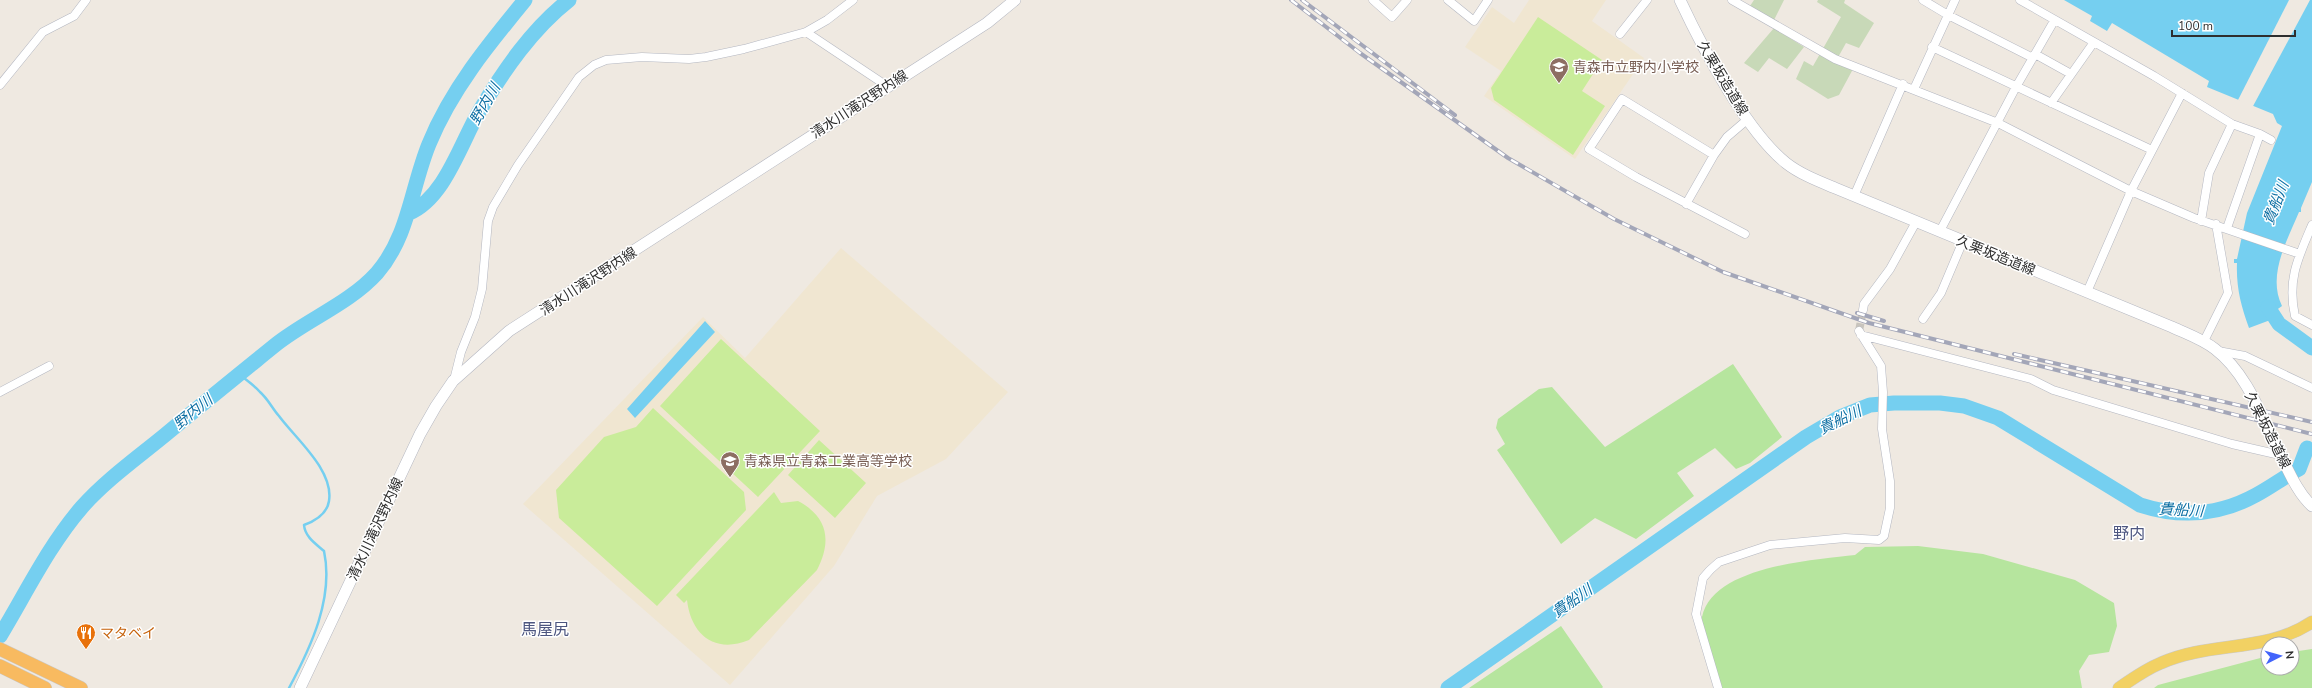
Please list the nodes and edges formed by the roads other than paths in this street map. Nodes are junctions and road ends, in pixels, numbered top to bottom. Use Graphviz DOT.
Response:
graph roads {
  1 [pos="86,0"];
  2 [pos="853,0"];
  3 [pos="1015,0"];
  4 [pos="1373,0"];
  5 [pos="1407,0"];
  6 [pos="1448,0"];
  7 [pos="1488,0"];
  8 [pos="1647,0"];
  9 [pos="1680,0"];
  10 [pos="1732,0"];
  11 [pos="1923,0"];
  12 [pos="1955,0"];
  13 [pos="2020,0"];
  14 [pos="1948,15"];
  15 [pos="2054,20"];
  16 [pos="806,32"];
  17 [pos="1620,34"];
  18 [pos="2094,42"];
  19 [pos="1932,47"];
  20 [pos="2034,56"];
  21 [pos="2071,74"];
  22 [pos="1904,84"];
  23 [pos="0,86"];
  24 [pos="887,86"];
  25 [pos="2016,87"];
  26 [pos="1914,89"];
  27 [pos="2182,93"];
  28 [pos="2051,103"];
  29 [pos="1748,118"];
  30 [pos="1998,123"];
  31 [pos="2232,124"];
  32 [pos="2260,134"];
  33 [pos="2271,140"];
  34 [pos="2152,150"];
  35 [pos="1714,155"];
  36 [pos="2131,191"];
  37 [pos="1854,196"];
  38 [pos="1686,204"];
  39 [pos="2201,220"];
  40 [pos="1916,222"];
  41 [pos="2216,224"];
  42 [pos="2312,225"];
  43 [pos="2227,228"];
  44 [pos="1940,231"];
  45 [pos="1745,234"];
  46 [pos="1963,241"];
  47 [pos="2300,254"];
  48 [pos="2087,292"];
  49 [pos="1863,310"];
  50 [pos="1923,319"];
  51 [pos="2312,325"];
  52 [pos="2204,341"];
  53 [pos="2217,350"];
  54 [pos="49,366"];
  55 [pos="454,381"];
  56 [pos="2312,388"];
  57 [pos="0,392"];
  58 [pos="2280,454"];
  59 [pos="2312,506"];
  60 [pos="2312,622"];
  61 [pos="0,650"];
  62 [pos="0,666"];
  63 [pos="45,688"];
  64 [pos="81,688"];
  65 [pos="300,688"];
  66 [pos="1718,688"];
  67 [pos="2119,688"];
  1 -- 23 [label="street"];
  2 -- 16 [label="street"];
  3 -- 24 [label="main road, 清水川滝沢野内線"];
  4 -- 5 [label="street"];
  6 -- 7 [label="street"];
  8 -- 17 [label="street"];
  9 -- 29 [label="main road, 久栗坂造道線"];
  10 -- 22 [label="street"];
  11 -- 14 [label="street"];
  12 -- 14 [label="street"];
  13 -- 15 [label="street"];
  14 -- 19 [label="street"];
  14 -- 20 [label="street"];
  15 -- 18 [label="street"];
  15 -- 20 [label="street"];
  16 -- 24 [label="street"];
  16 -- 55 [label="street"];
  18 -- 21 [label="street"];
  18 -- 27 [label="street"];
  19 -- 25 [label="street"];
  19 -- 26 [label="street"];
  20 -- 21 [label="street"];
  20 -- 25 [label="street"];
  21 -- 28 [label="street"];
  22 -- 26 [label="street"];
  22 -- 37 [label="street"];
  24 -- 55 [label="main road, 清水川滝沢野内線"];
  25 -- 28 [label="street"];
  25 -- 30 [label="street"];
  26 -- 30 [label="street"];
  27 -- 31 [label="street"];
  27 -- 34 [label="street"];
  28 -- 34 [label="street"];
  29 -- 35 [label="street"];
  29 -- 37 [label="main road, 久栗坂造道線"];
  30 -- 36 [label="street"];
  30 -- 44 [label="street"];
  31 -- 32 [label="street"];
  31 -- 39 [label="street"];
  32 -- 33 [label="street"];
  32 -- 43 [label="street"];
  34 -- 36 [label="street"];
  35 -- 38 [label="street"];
  35 -- 38 [label="street"];
  36 -- 39 [label="street"];
  36 -- 48 [label="street"];
  37 -- 40 [label="main road, 久栗坂造道線"];
  38 -- 45 [label="street"];
  39 -- 41 [label="street"];
  40 -- 44 [label="main road, 久栗坂造道線"];
  40 -- 49 [label="street"];
  41 -- 43 [label="street"];
  41 -- 52 [label="street"];
  42 -- 47 [label="street"];
  43 -- 47 [label="street"];
  44 -- 46 [label="main road, 久栗坂造道線"];
  46 -- 48 [label="main road, 久栗坂造道線"];
  46 -- 50 [label="street"];
  47 -- 51 [label="street"];
  48 -- 52 [label="main road, 久栗坂造道線"];
  52 -- 53 [label="main road, 久栗坂造道線"];
  53 -- 56 [label="street"];
  53 -- 58 [label="main road, 久栗坂造道線"];
  54 -- 57 [label="street"];
  55 -- 65 [label="main road, 清水川滝沢野内線"];
  58 -- 59 [label="main road, 久栗坂造道線"];
  58 -- 66 [label="street"];
  60 -- 67 [label="main road"];
  61 -- 64 [label="highway"];
  62 -- 63 [label="highway"];
}
